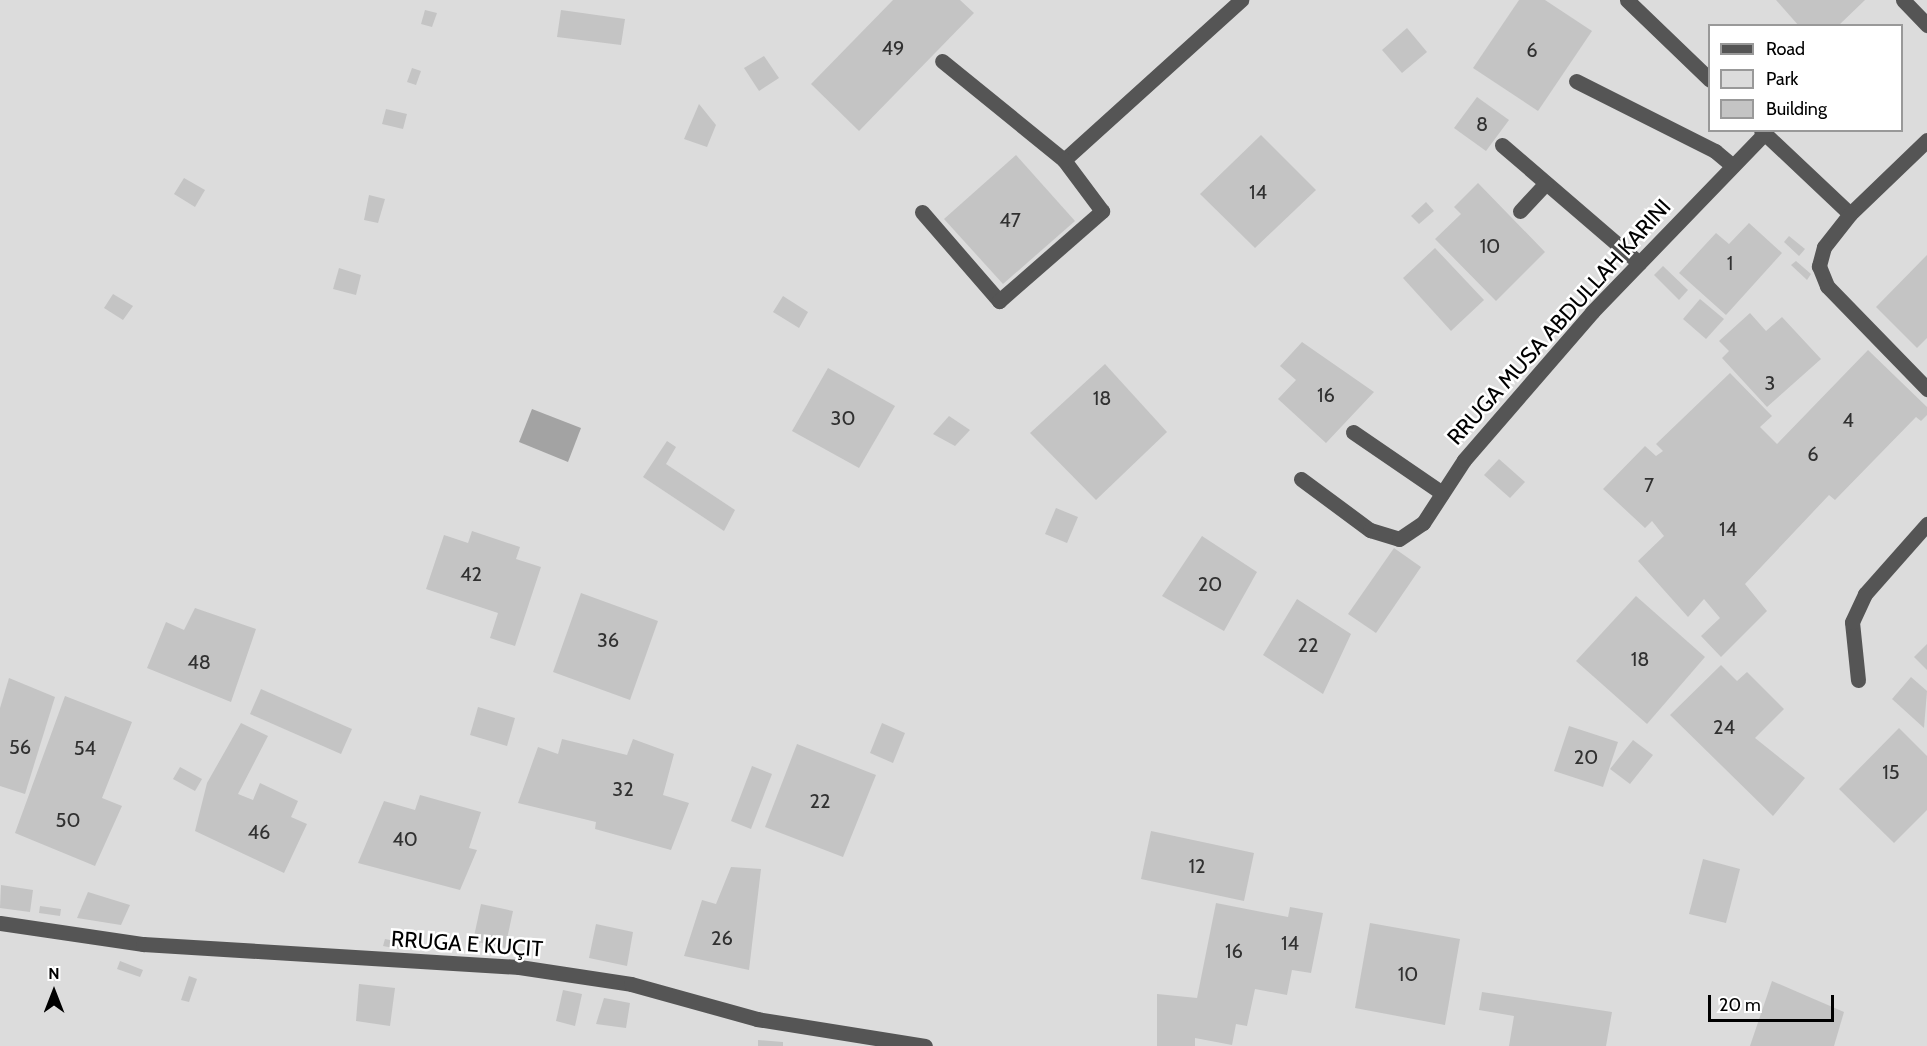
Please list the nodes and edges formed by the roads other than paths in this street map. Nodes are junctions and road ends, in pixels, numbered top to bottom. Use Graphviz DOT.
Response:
graph roads {
  1 [pos="1241,0"];
  2 [pos="1627,0"];
  3 [pos="1903,0"];
  4 [pos="1927,25"];
  5 [pos="942,61"];
  6 [pos="1708,78"];
  7 [pos="1576,81"];
  8 [pos="1763,132"];
  9 [pos="1927,140"];
  10 [pos="1502,145"];
  11 [pos="1064,160"];
  12 [pos="1733,166"];
  13 [pos="1546,183"];
  14 [pos="1520,211"];
  15 [pos="922,212"];
  16 [pos="1850,214"];
  17 [pos="1640,263"];
  18 [pos="1927,389"];
  19 [pos="1353,432"];
  20 [pos="1301,479"];
  21 [pos="1442,493"];
  22 [pos="1927,524"];
  23 [pos="1858,680"];
  24 [pos="0,923"];
  25 [pos="925,1046"];
  1 -- 11 [label="street"];
  2 -- 6 [label="street"];
  3 -- 4 [label="street"];
  5 -- 11 [label="street"];
  7 -- 12 [label="street"];
  8 -- 12 [label="street, RRUGA MUSA ABDULLAH KARINI"];
  8 -- 16 [label="street, RRUGA MUSA ABDULLAH KARINI"];
  9 -- 16 [label="street"];
  10 -- 13 [label="street"];
  11 -- 15 [label="street"];
  12 -- 17 [label="street, RRUGA MUSA ABDULLAH KARINI"];
  13 -- 14 [label="street"];
  13 -- 17 [label="street"];
  16 -- 18 [label="street"];
  17 -- 21 [label="street, RRUGA MUSA ABDULLAH KARINI"];
  19 -- 21 [label="street"];
  20 -- 21 [label="street, RRUGA MUSA ABDULLAH KARINI"];
  22 -- 23 [label="street"];
  24 -- 25 [label="street, RRUGA E KUÇIT"];
}
